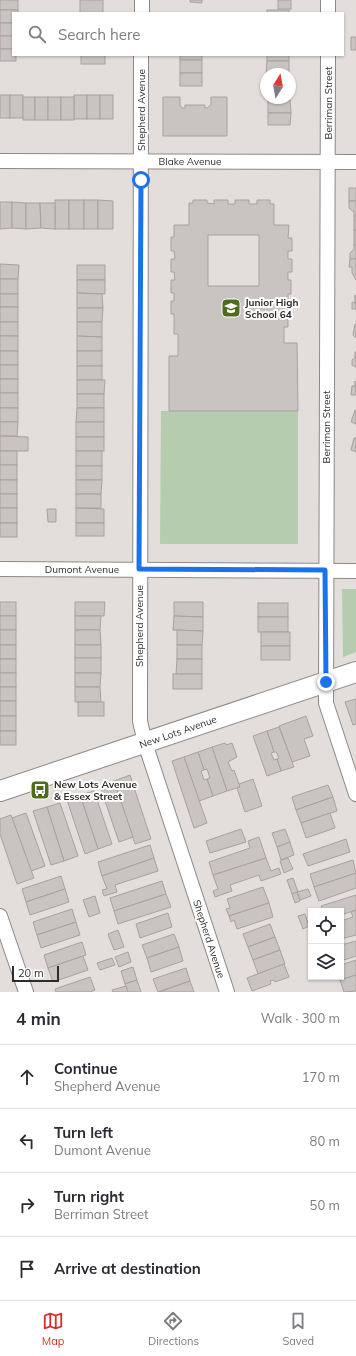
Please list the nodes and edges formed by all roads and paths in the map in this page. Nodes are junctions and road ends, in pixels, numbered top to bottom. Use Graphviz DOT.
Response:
graph roads {
  1 [pos="142,0"];
  2 [pos="328,0"];
  3 [pos="142,12"];
  4 [pos="328,12"];
  5 [pos="142,56"];
  6 [pos="328,56"];
  7 [pos="0,161"];
  8 [pos="141,161"];
  9 [pos="327,162"];
  10 [pos="356,162"];
  11 [pos="0,569"];
  12 [pos="139,569"];
  13 [pos="325,570"];
  14 [pos="356,570"];
  15 [pos="356,672"];
  16 [pos="326,682"];
  17 [pos="145,743"];
  18 [pos="0,791"];
  19 [pos="356,794"];
  20 [pos="0,916"];
  21 [pos="26,992"];
  22 [pos="227,992"];
  1 -- 3 [label="street"];
  2 -- 4 [label="street"];
  5 -- 8 [label="street, Shepherd Avenue"];
  6 -- 9 [label="street, Berriman Street"];
  7 -- 8 [label="street, Blake Avenue"];
  8 -- 9 [label="street, Blake Avenue"];
  8 -- 12 [label="street, Shepherd Avenue"];
  9 -- 10 [label="street, Blake Avenue"];
  9 -- 13 [label="street, Berriman Street"];
  11 -- 12 [label="street, Dumont Avenue"];
  12 -- 13 [label="street, Dumont Avenue"];
  12 -- 17 [label="street, Shepherd Avenue"];
  13 -- 14 [label="street, Dumont Avenue"];
  13 -- 16 [label="street, Berriman Street"];
  15 -- 16 [label="street, New Lots Avenue"];
  16 -- 17 [label="street, New Lots Avenue"];
  16 -- 19 [label="street, Berriman Street"];
  17 -- 18 [label="street, New Lots Avenue"];
  17 -- 22 [label="street, Shepherd Avenue"];
  20 -- 21 [label="street"];
}
